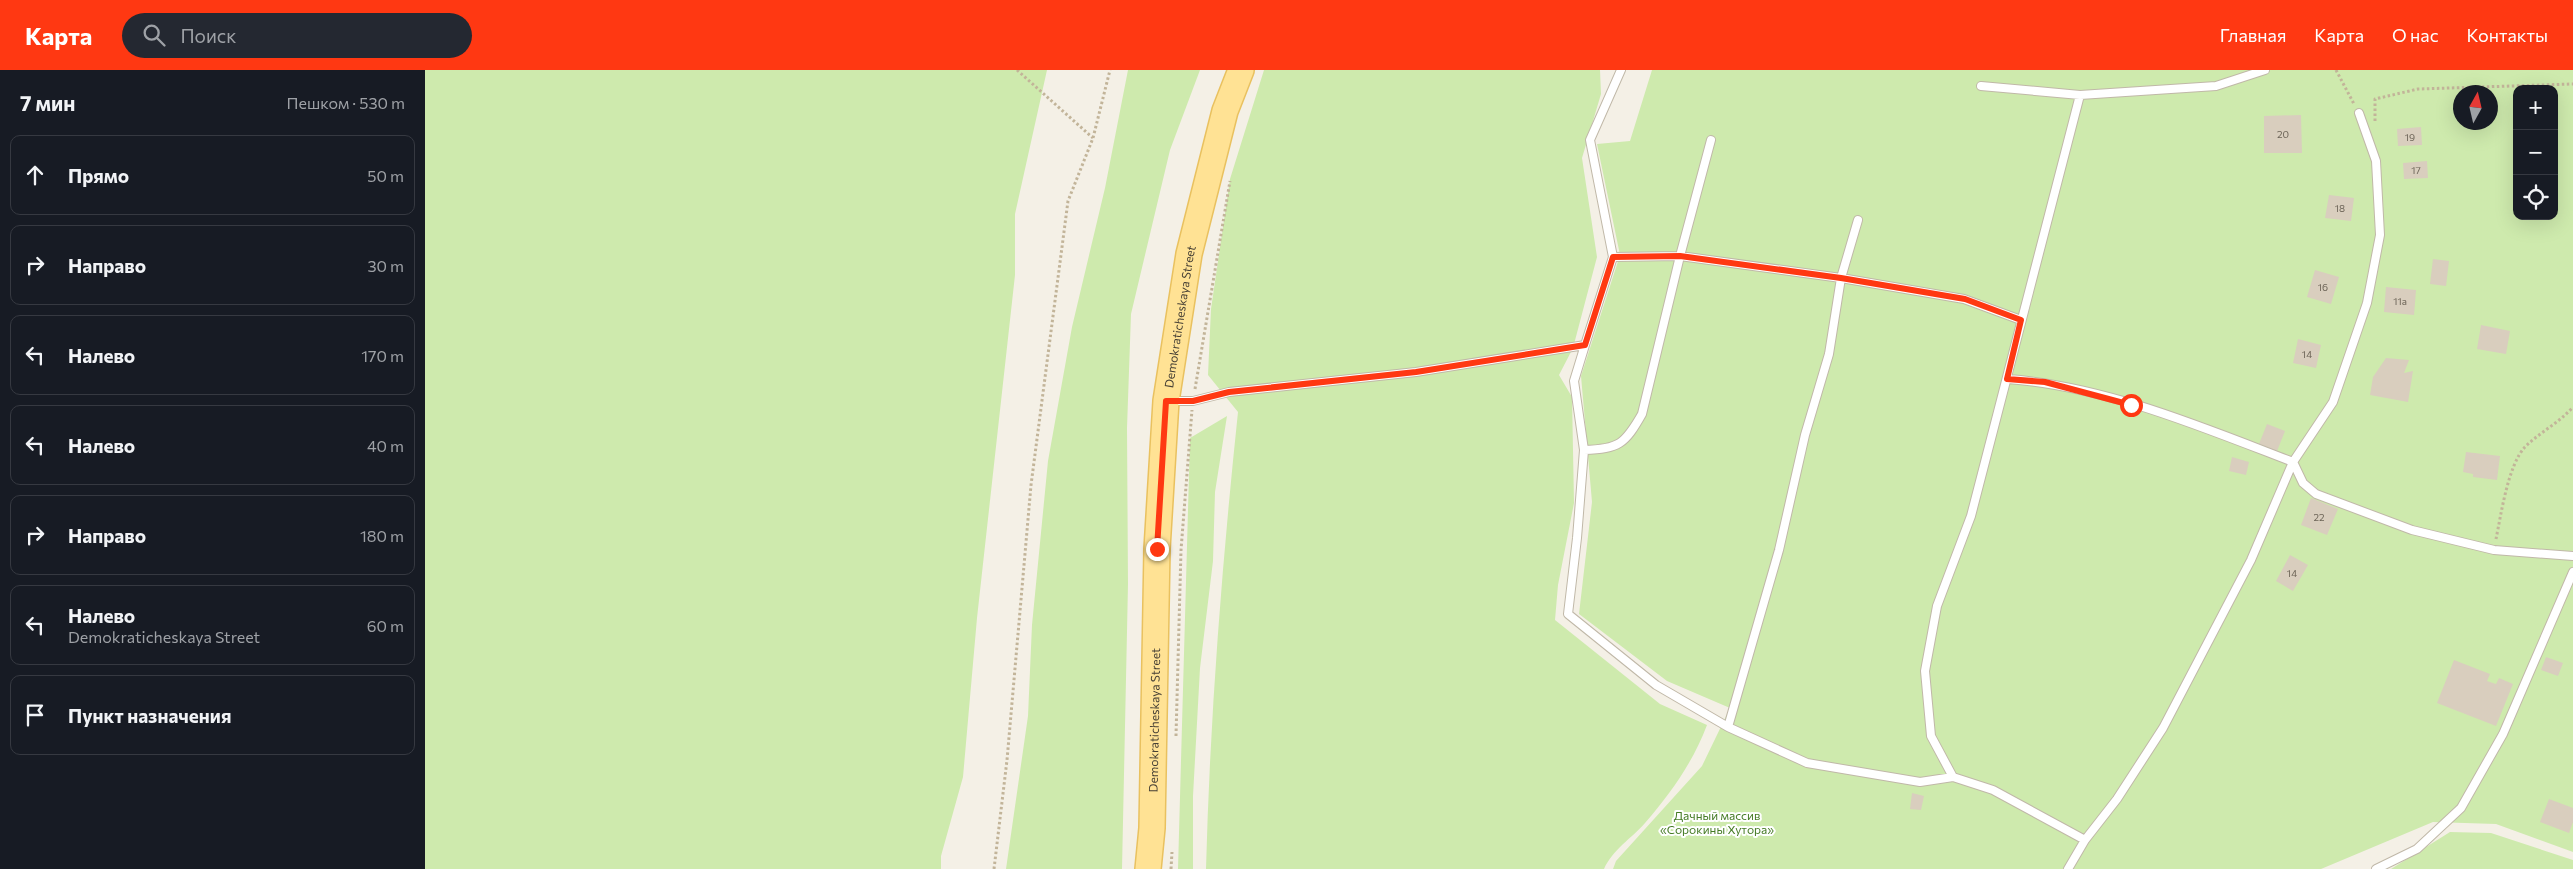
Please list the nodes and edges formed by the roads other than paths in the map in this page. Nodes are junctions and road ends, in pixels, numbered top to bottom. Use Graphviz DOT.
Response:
graph roads {
  1 [pos="1241,70"];
  2 [pos="1621,70"];
  3 [pos="2265,70"];
  4 [pos="1981,86"];
  5 [pos="2080,95"];
  6 [pos="2359,113"];
  7 [pos="1711,140"];
  8 [pos="1858,220"];
  9 [pos="1680,256"];
  10 [pos="1613,257"];
  11 [pos="1841,278"];
  12 [pos="2021,320"];
  13 [pos="1585,345"];
  14 [pos="2007,379"];
  15 [pos="1166,401"];
  16 [pos="1584,450"];
  17 [pos="2293,462"];
  18 [pos="2573,556"];
  19 [pos="2573,572"];
  20 [pos="1728,727"];
  21 [pos="1953,777"];
  22 [pos="2085,840"];
  23 [pos="1148,869"];
  24 [pos="2068,869"];
  25 [pos="2377,869"];
  1 -- 15 [label="main road, Demokraticheskaya Street"];
  2 -- 10 [label="lane"];
  3 -- 5 [label="lane"];
  4 -- 5 [label="lane"];
  5 -- 12 [label="lane"];
  6 -- 17 [label="lane"];
  7 -- 9 [label="lane"];
  8 -- 11 [label="lane"];
  9 -- 10 [label="lane"];
  9 -- 11 [label="lane"];
  9 -- 16 [label="lane"];
  10 -- 13 [label="lane"];
  11 -- 12 [label="lane"];
  11 -- 20 [label="lane"];
  12 -- 14 [label="lane"];
  13 -- 15 [label="lane"];
  13 -- 16 [label="lane"];
  14 -- 17 [label="lane"];
  14 -- 21 [label="lane"];
  15 -- 23 [label="main road, Demokraticheskaya Street"];
  16 -- 20 [label="lane"];
  17 -- 18 [label="lane"];
  17 -- 22 [label="lane"];
  19 -- 25 [label="lane"];
  20 -- 21 [label="lane"];
  21 -- 22 [label="lane"];
  22 -- 24 [label="lane"];
}
